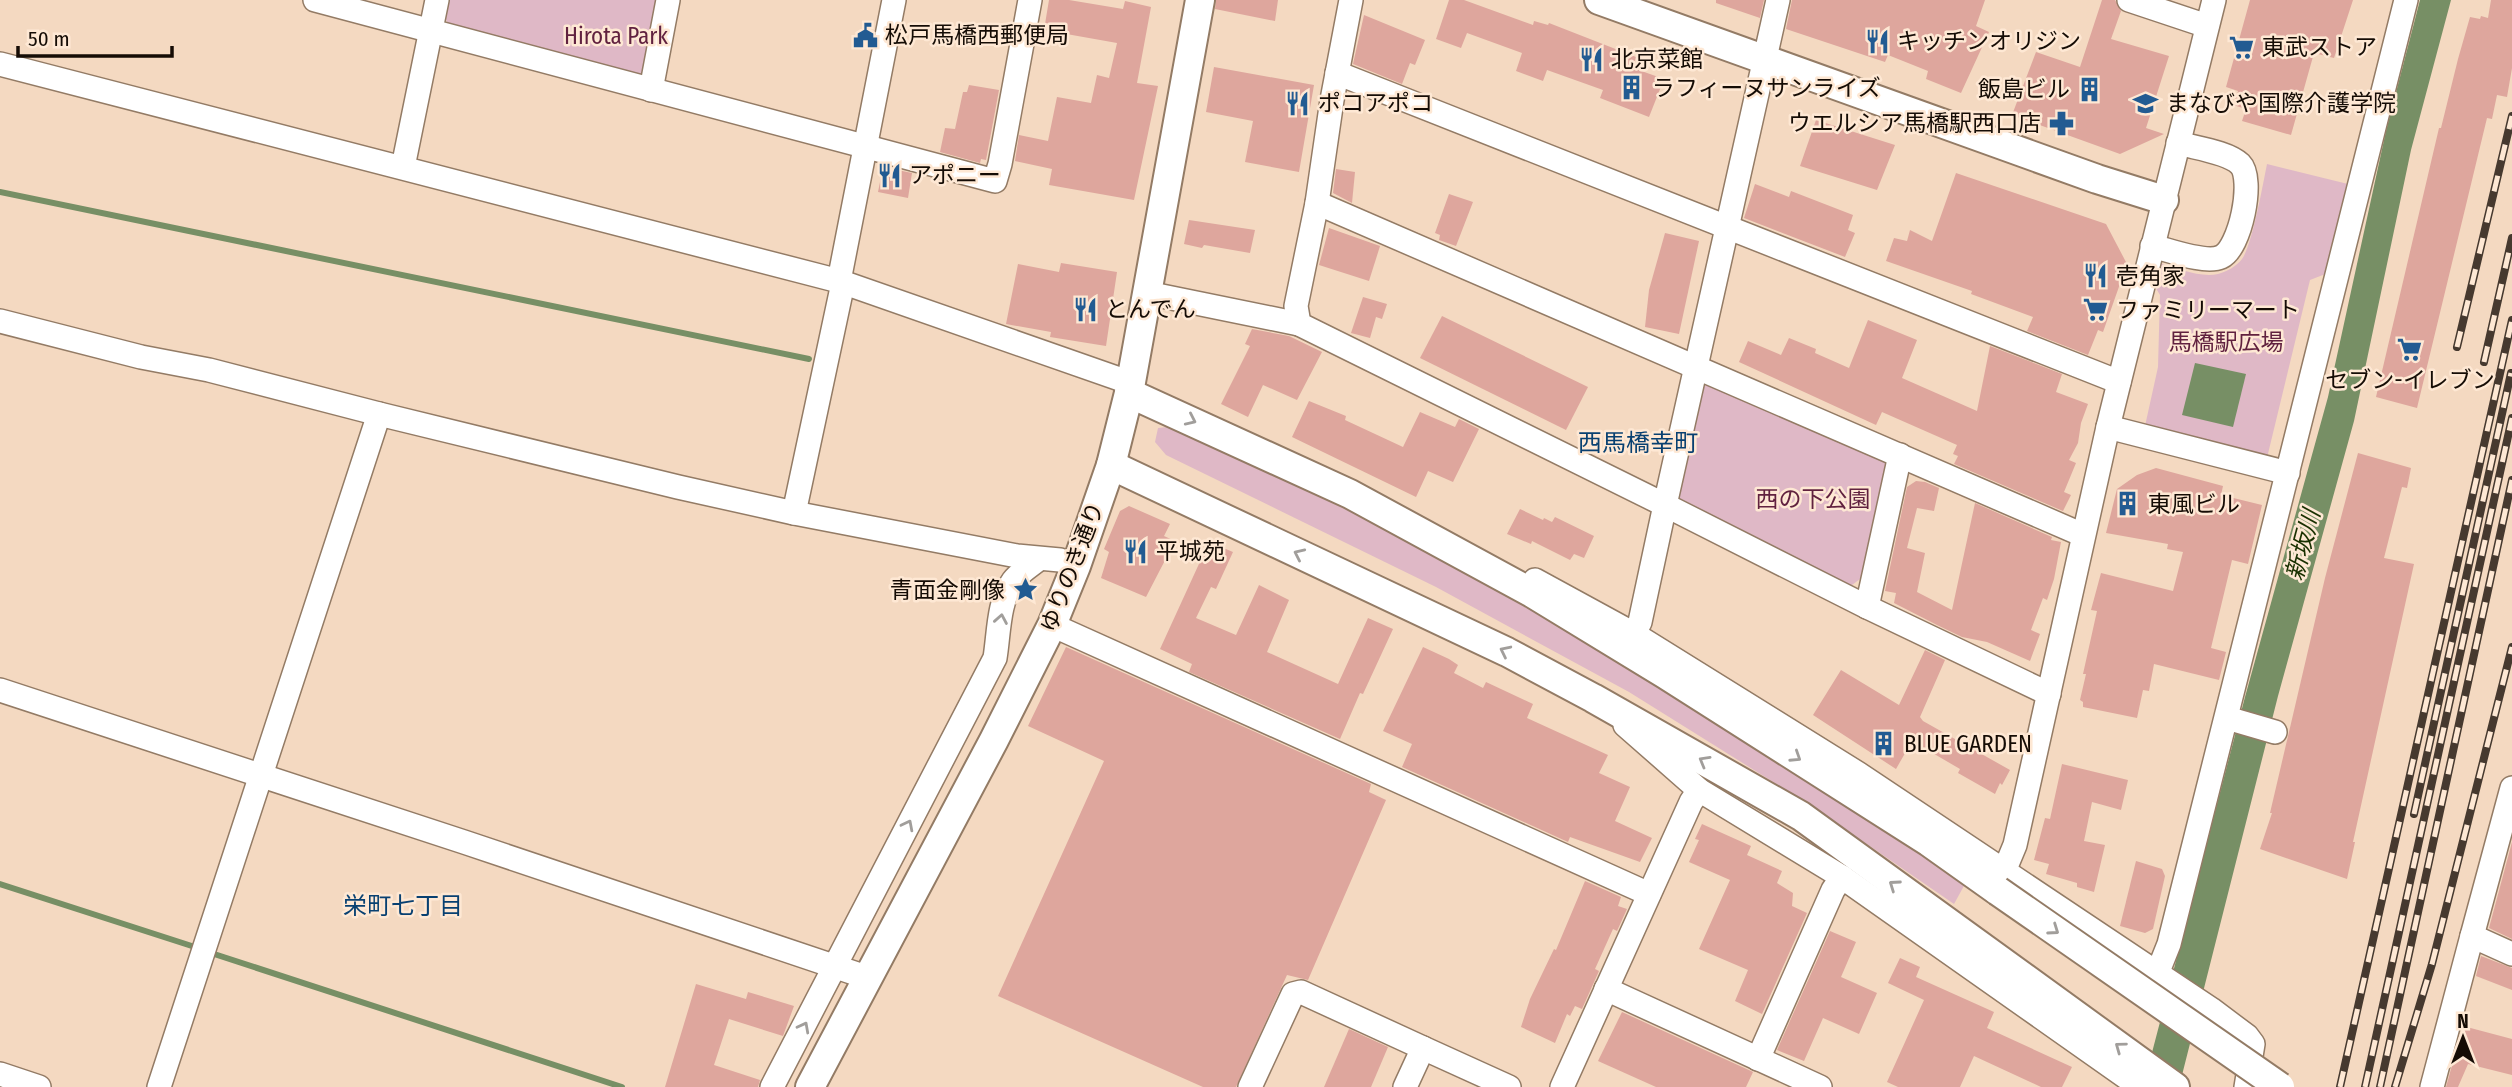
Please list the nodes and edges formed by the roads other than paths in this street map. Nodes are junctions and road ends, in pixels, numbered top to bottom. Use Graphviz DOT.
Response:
graph roads {
  1 [pos="315,0"];
  2 [pos="437,0"];
  3 [pos="668,0"];
  4 [pos="894,0"];
  5 [pos="1030,0"];
  6 [pos="1200,0"];
  7 [pos="1351,0"];
  8 [pos="1599,0"];
  9 [pos="1778,0"];
  10 [pos="2129,0"];
  11 [pos="2214,0"];
  12 [pos="2406,0"];
  13 [pos="2207,26"];
  14 [pos="431,31"];
  15 [pos="1765,60"];
  16 [pos="0,64"];
  17 [pos="1337,73"];
  18 [pos="651,90"];
  19 [pos="2178,143"];
  20 [pos="866,148"];
  21 [pos="404,167"];
  22 [pos="2164,200"];
  23 [pos="1317,203"];
  24 [pos="1727,228"];
  25 [pos="2152,246"];
  26 [pos="841,282"];
  27 [pos="1147,293"];
  28 [pos="0,321"];
  29 [pos="1299,324"];
  30 [pos="1696,368"];
  31 [pos="2119,382"];
  32 [pos="1130,388"];
  33 [pos="379,414"];
  34 [pos="2108,427"];
  35 [pos="1900,455"];
  36 [pos="1111,465"];
  37 [pos="2288,473"];
  38 [pos="1665,505"];
  39 [pos="794,513"];
  40 [pos="1395,517"];
  41 [pos="2083,535"];
  42 [pos="1038,559"];
  43 [pos="1076,566"];
  44 [pos="1867,607"];
  45 [pos="1052,625"];
  46 [pos="1634,634"];
  47 [pos="0,690"];
  48 [pos="2049,694"];
  49 [pos="1593,698"];
  50 [pos="2227,718"];
  51 [pos="2275,732"];
  52 [pos="260,777"];
  53 [pos="2512,788"];
  54 [pos="1699,790"];
  55 [pos="1842,877"];
  56 [pos="2001,880"];
  57 [pos="1649,894"];
  58 [pos="2472,936"];
  59 [pos="2512,954"];
  60 [pos="835,966"];
  61 [pos="2157,974"];
  62 [pos="869,978"];
  63 [pos="1606,989"];
  64 [pos="1423,1048"];
  65 [pos="1758,1059"];
  66 [pos="0,1074"];
  67 [pos="2132,1084"];
  68 [pos="39,1087"];
  69 [pos="159,1087"];
  70 [pos="772,1087"];
  71 [pos="810,1087"];
  72 [pos="1250,1087"];
  73 [pos="1405,1087"];
  74 [pos="1509,1087"];
  75 [pos="1562,1087"];
  76 [pos="1821,1087"];
  77 [pos="2175,1087"];
  78 [pos="2246,1087"];
  79 [pos="2280,1087"];
  80 [pos="2432,1087"];
  1 -- 14 [label="street"];
  2 -- 14 [label="street"];
  3 -- 18 [label="street"];
  4 -- 20 [label="street"];
  5 -- 20 [label="street"];
  6 -- 27 [label="street, ゆりのき通り"];
  7 -- 17 [label="street"];
  8 -- 15 [label="street"];
  9 -- 15 [label="street"];
  10 -- 13 [label="street"];
  11 -- 13 [label="street"];
  12 -- 37 [label="street"];
  13 -- 19 [label="street"];
  14 -- 18 [label="street"];
  14 -- 21 [label="street"];
  15 -- 22 [label="street"];
  15 -- 24 [label="street"];
  16 -- 21 [label="street"];
  17 -- 23 [label="street"];
  17 -- 24 [label="street"];
  18 -- 20 [label="street"];
  19 -- 22 [label="street"];
  19 -- 25 [label="street"];
  20 -- 26 [label="street"];
  21 -- 26 [label="street"];
  22 -- 25 [label="street"];
  23 -- 29 [label="street"];
  23 -- 30 [label="street"];
  24 -- 30 [label="street"];
  24 -- 31 [label="street"];
  25 -- 31 [label="street"];
  26 -- 32 [label="street"];
  26 -- 39 [label="street"];
  27 -- 29 [label="street"];
  27 -- 32 [label="street, ゆりのき通り"];
  28 -- 33 [label="street"];
  29 -- 38 [label="street"];
  30 -- 35 [label="street"];
  30 -- 38 [label="street"];
  31 -- 34 [label="street"];
  32 -- 36 [label="street, ゆりのき通り"];
  32 -- 40 [label="street, one-way"];
  33 -- 39 [label="street"];
  33 -- 52 [label="street"];
  34 -- 37 [label="street"];
  34 -- 41 [label="street"];
  35 -- 41 [label="street"];
  35 -- 44 [label="street"];
  36 -- 43 [label="street, ゆりのき通り"];
  49 -- 36 [label="street, one-way"];
  37 -- 50 [label="street"];
  38 -- 44 [label="street"];
  38 -- 46 [label="street"];
  39 -- 42 [label="street"];
  40 -- 46 [label="street"];
  40 -- 56 [label="street, one-way"];
  41 -- 48 [label="street"];
  42 -- 43 [label="street"];
  60 -- 42 [label="street, one-way"];
  43 -- 45 [label="street, ゆりのき通り"];
  44 -- 48 [label="street"];
  45 -- 57 [label="street"];
  45 -- 62 [label="street, ゆりのき通り"];
  46 -- 56 [label="street"];
  47 -- 52 [label="street"];
  48 -- 56 [label="street"];
  49 -- 54 [label="street"];
  77 -- 49 [label="street, one-way"];
  50 -- 51 [label="street"];
  50 -- 61 [label="street"];
  52 -- 60 [label="street"];
  52 -- 69 [label="street"];
  53 -- 58 [label="street"];
  54 -- 55 [label="street"];
  54 -- 57 [label="street"];
  55 -- 65 [label="street"];
  55 -- 67 [label="street"];
  56 -- 61 [label="street"];
  56 -- 79 [label="street, one-way, bridge"];
  57 -- 63 [label="street"];
  58 -- 59 [label="street"];
  58 -- 80 [label="street"];
  60 -- 62 [label="street"];
  70 -- 60 [label="street, one-way"];
  61 -- 78 [label="street"];
  62 -- 71 [label="street, ゆりのき通り"];
  63 -- 65 [label="street"];
  63 -- 75 [label="street"];
  64 -- 72 [label="street"];
  64 -- 73 [label="street"];
  64 -- 74 [label="street"];
  65 -- 76 [label="street"];
  66 -- 68 [label="street"];
}
